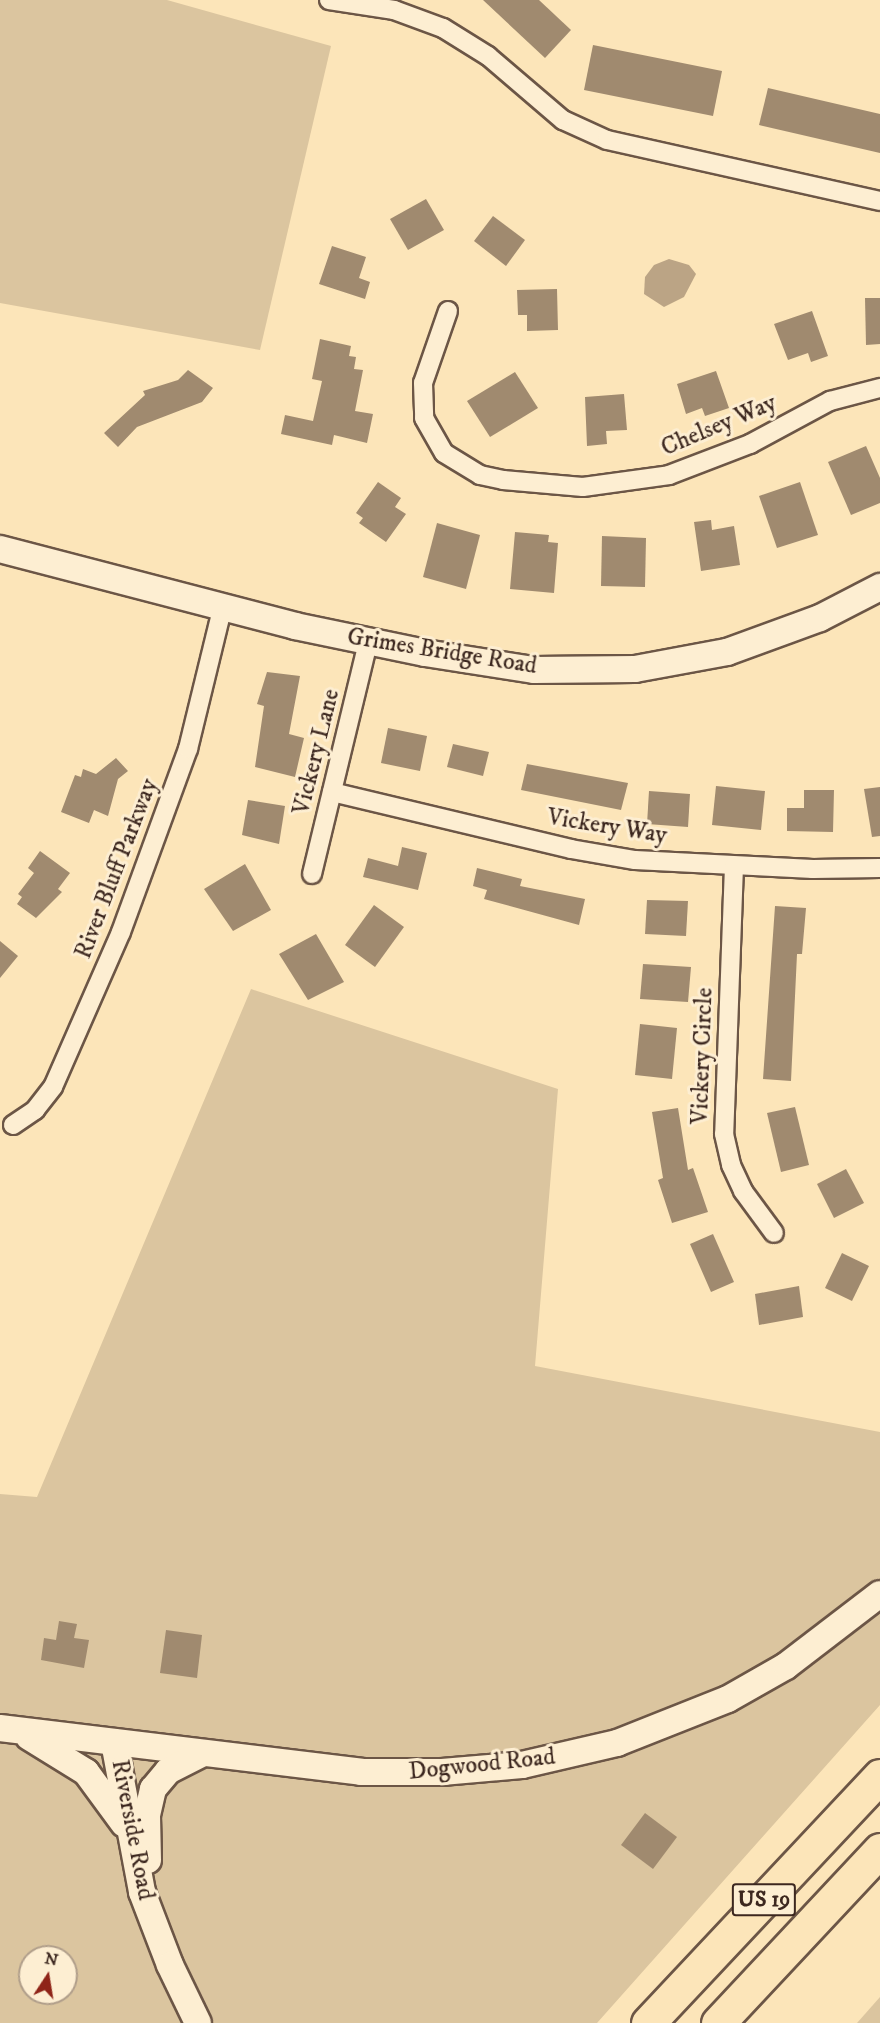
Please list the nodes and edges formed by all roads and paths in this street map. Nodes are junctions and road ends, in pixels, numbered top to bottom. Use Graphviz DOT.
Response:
graph roads {
  1 [pos="329,0"];
  2 [pos="880,201"];
  3 [pos="448,311"];
  4 [pos="880,388"];
  5 [pos="0,549"];
  6 [pos="880,587"];
  7 [pos="222,609"];
  8 [pos="368,642"];
  9 [pos="332,792"];
  10 [pos="734,866"];
  11 [pos="880,868"];
  12 [pos="312,874"];
  13 [pos="13,1125"];
  14 [pos="774,1233"];
  15 [pos="880,1593"];
  16 [pos="8,1729"];
  17 [pos="114,1742"];
  18 [pos="201,1754"];
  19 [pos="880,1776"];
  20 [pos="131,1836"];
  21 [pos="880,1850"];
  22 [pos="150,1917"];
  23 [pos="198,2023"];
  24 [pos="648,2023"];
  25 [pos="718,2023"];
  1 -- 2 [label="street"];
  3 -- 4 [label="street, Chelsey Way"];
  5 -- 7 [label="street, Grimes Bridge Road"];
  6 -- 8 [label="street, Grimes Bridge Road"];
  7 -- 8 [label="street, Grimes Bridge Road"];
  7 -- 13 [label="street, River Bluff Parkway"];
  8 -- 9 [label="street, Vickery Lane"];
  9 -- 10 [label="street, Vickery Way"];
  9 -- 12 [label="street, Vickery Lane"];
  10 -- 11 [label="street, Vickery Way"];
  10 -- 14 [label="street, Vickery Circle"];
  15 -- 18 [label="street, Dogwood Road"];
  16 -- 17 [label="street, Riverside Road"];
  16 -- 20 [label="street"];
  17 -- 18 [label="street, Dogwood Road"];
  17 -- 20 [label="street, Riverside Road"];
  18 -- 22 [label="street"];
  19 -- 24 [label="highway, US 19"];
  20 -- 22 [label="street, Riverside Road"];
  21 -- 25 [label="highway, US 19"];
  22 -- 23 [label="street, Riverside Road"];
}
